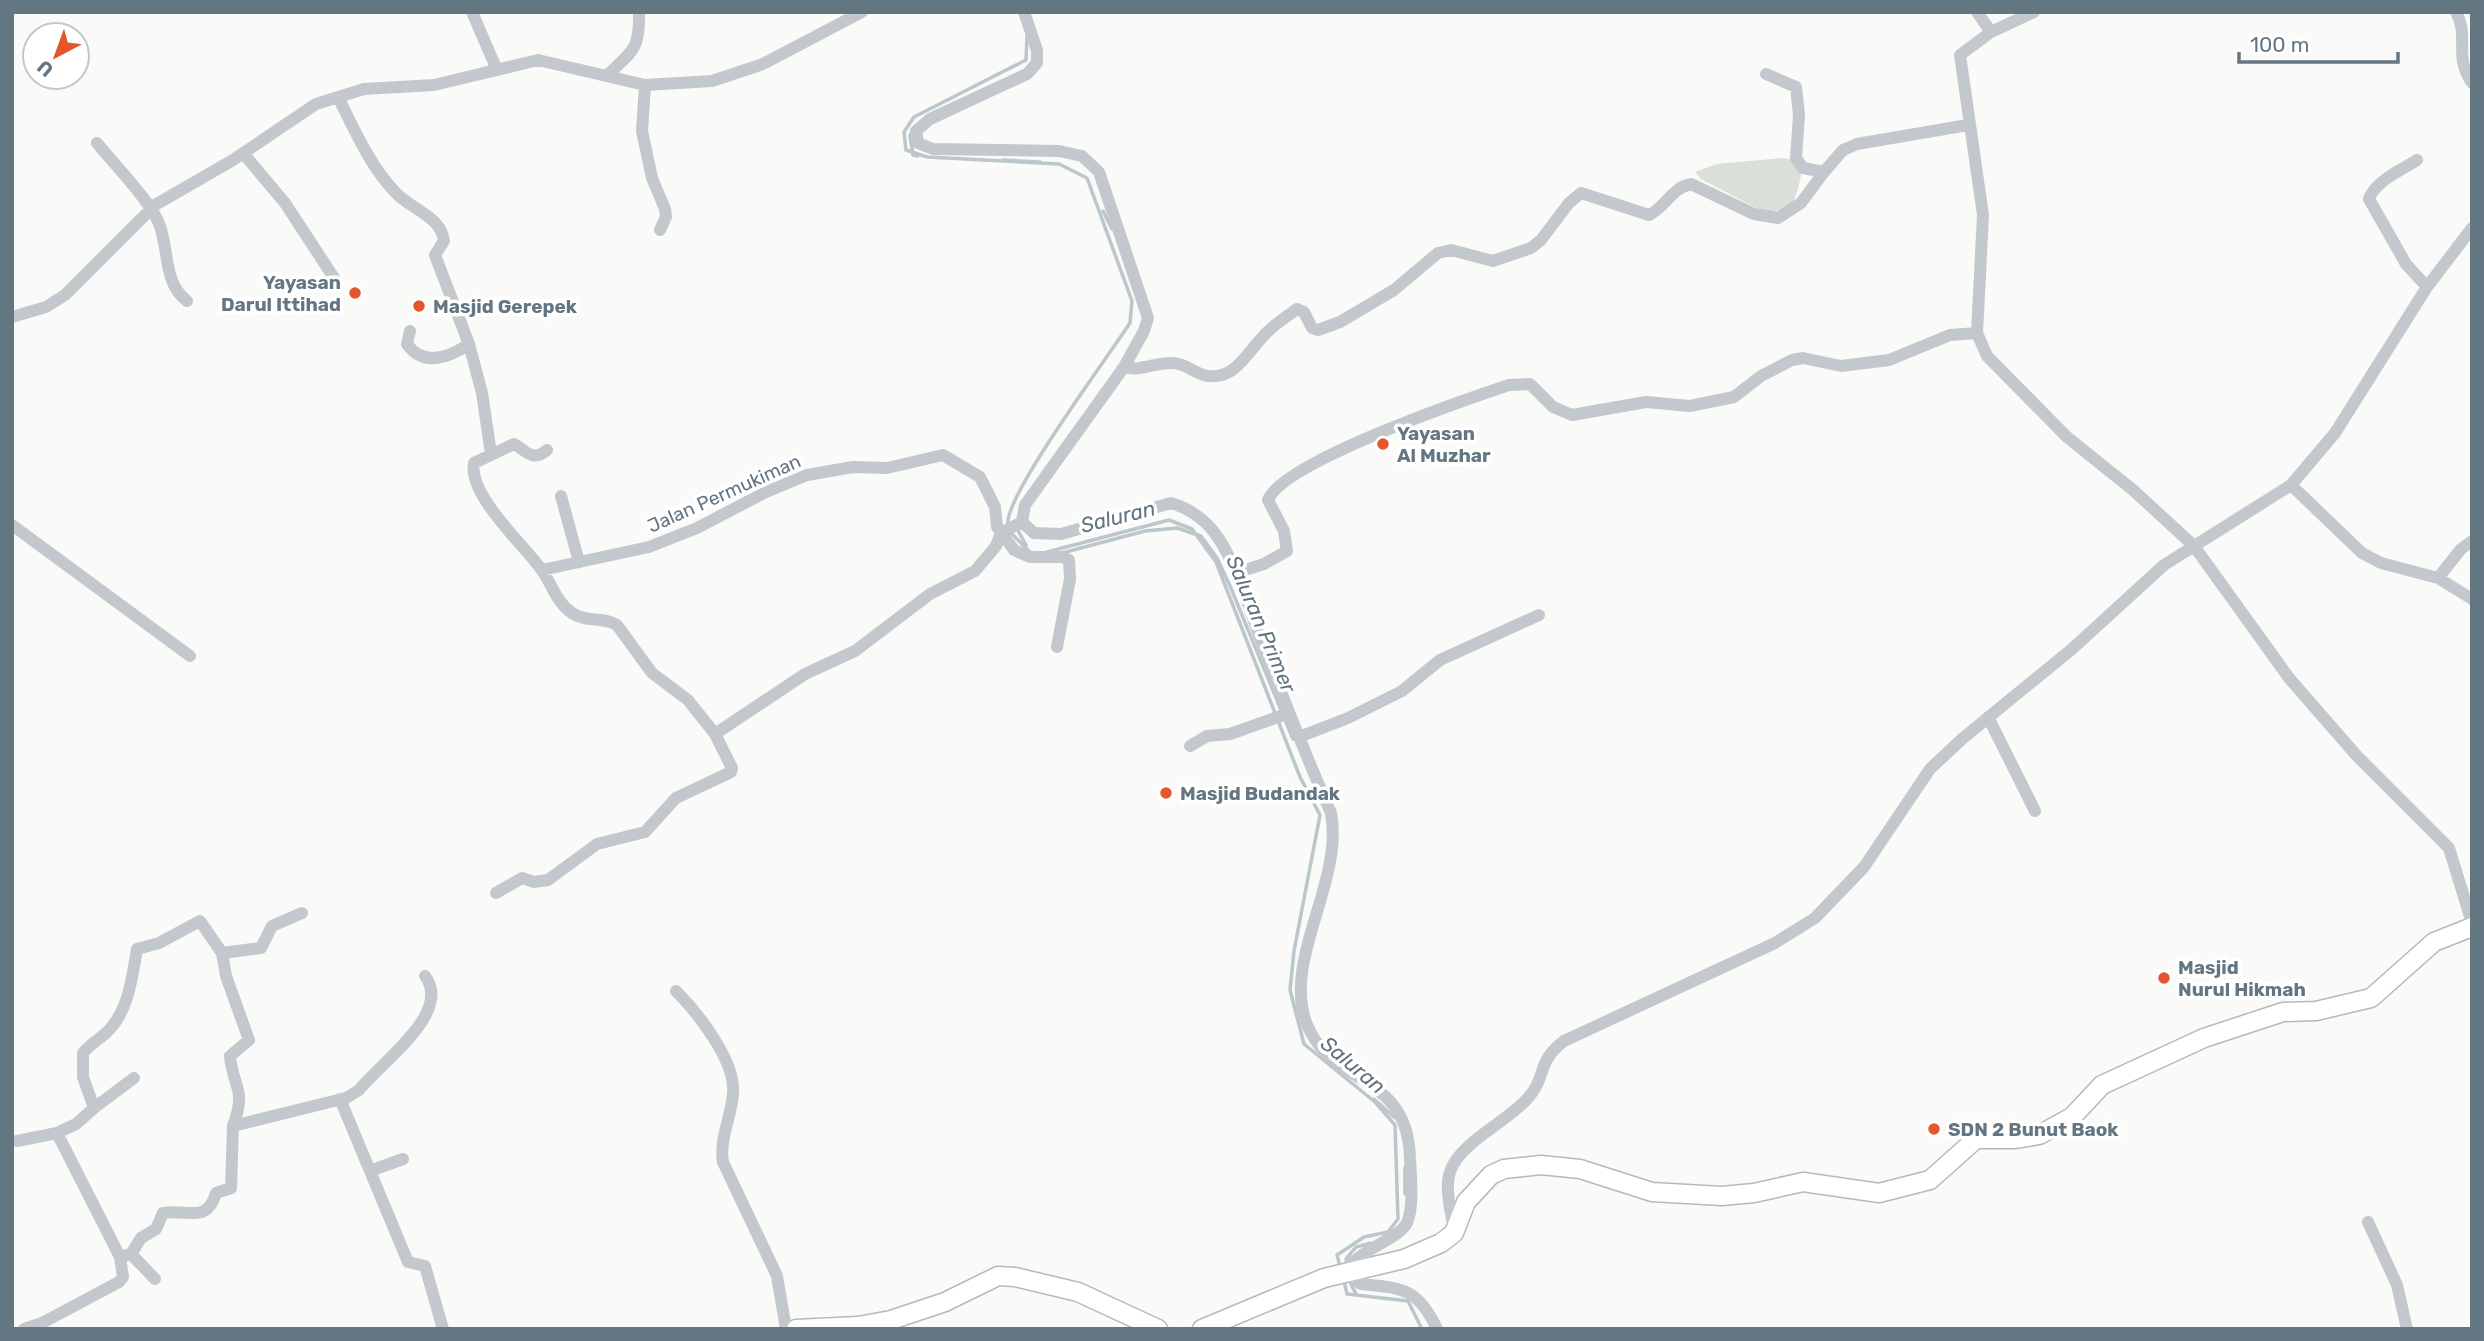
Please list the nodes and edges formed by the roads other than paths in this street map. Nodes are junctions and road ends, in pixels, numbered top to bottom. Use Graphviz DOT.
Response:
graph roads {
  1 [pos="472,12"];
  2 [pos="639,12"];
  3 [pos="862,12"];
  4 [pos="1024,12"];
  5 [pos="1977,12"];
  6 [pos="2034,12"];
  7 [pos="2456,12"];
  8 [pos="1991,32"];
  9 [pos="497,71"];
  10 [pos="1766,74"];
  11 [pos="606,76"];
  12 [pos="2472,83"];
  13 [pos="645,85"];
  14 [pos="338,97"];
  15 [pos="1968,125"];
  16 [pos="97,143"];
  17 [pos="243,153"];
  18 [pos="2417,160"];
  19 [pos="1824,172"];
  20 [pos="150,211"];
  21 [pos="2472,228"];
  22 [pos="660,230"];
  23 [pos="336,281"];
  24 [pos="2427,287"];
  25 [pos="187,301"];
  26 [pos="12,317"];
  27 [pos="410,331"];
  28 [pos="1977,334"];
  29 [pos="469,345"];
  30 [pos="1124,367"];
  31 [pos="547,450"];
  32 [pos="491,454"];
  33 [pos="2291,485"];
  34 [pos="561,496"];
  35 [pos="1020,523"];
  36 [pos="12,524"];
  37 [pos="1003,532"];
  38 [pos="2472,541"];
  39 [pos="2194,545"];
  40 [pos="579,562"];
  41 [pos="542,570"];
  42 [pos="1235,573"];
  43 [pos="2438,578"];
  44 [pos="2472,599"];
  45 [pos="1539,615"];
  46 [pos="1057,647"];
  47 [pos="190,656"];
  48 [pos="1282,716"];
  49 [pos="1988,718"];
  50 [pos="715,734"];
  51 [pos="1299,737"];
  52 [pos="1190,746"];
  53 [pos="2035,811"];
  54 [pos="496,893"];
  55 [pos="302,913"];
  56 [pos="2472,925"];
  57 [pos="222,953"];
  58 [pos="425,976"];
  59 [pos="676,991"];
  60 [pos="134,1078"];
  61 [pos="341,1098"];
  62 [pos="94,1108"];
  63 [pos="233,1126"];
  64 [pos="57,1133"];
  65 [pos="17,1141"];
  66 [pos="403,1159"];
  67 [pos="370,1171"];
  68 [pos="2368,1222"];
  69 [pos="1454,1233"];
  70 [pos="125,1255"];
  71 [pos="1349,1273"];
  72 [pos="155,1279"];
  73 [pos="24,1329"];
  74 [pos="443,1329"];
  75 [pos="786,1329"];
  76 [pos="796,1329"];
  77 [pos="1158,1329"];
  78 [pos="1202,1329"];
  79 [pos="1437,1329"];
  80 [pos="2407,1329"];
  1 -- 9 [label="street"];
  2 -- 11 [label="street"];
  3 -- 13 [label="street"];
  4 -- 30 [label="street"];
  5 -- 8 [label="street"];
  6 -- 8 [label="street"];
  7 -- 12 [label="street"];
  8 -- 15 [label="street"];
  9 -- 11 [label="street"];
  9 -- 14 [label="street"];
  10 -- 19 [label="street"];
  11 -- 13 [label="street"];
  13 -- 22 [label="street"];
  14 -- 17 [label="street"];
  14 -- 29 [label="street"];
  15 -- 19 [label="street"];
  15 -- 28 [label="street"];
  16 -- 20 [label="street"];
  17 -- 20 [label="street"];
  17 -- 23 [label="street"];
  18 -- 24 [label="street"];
  19 -- 30 [label="street"];
  20 -- 25 [label="street"];
  20 -- 26 [label="street"];
  21 -- 24 [label="street"];
  24 -- 33 [label="street"];
  27 -- 29 [label="street"];
  28 -- 39 [label="street"];
  28 -- 42 [label="street"];
  29 -- 32 [label="street"];
  30 -- 35 [label="street"];
  31 -- 32 [label="street"];
  32 -- 41 [label="street"];
  33 -- 39 [label="street"];
  33 -- 43 [label="street"];
  34 -- 40 [label="street"];
  35 -- 37 [label="street"];
  35 -- 42 [label="street"];
  36 -- 47 [label="street"];
  37 -- 40 [label="street, Jalan Permukiman"];
  37 -- 46 [label="street"];
  37 -- 50 [label="street"];
  38 -- 43 [label="street"];
  39 -- 49 [label="street"];
  39 -- 56 [label="street"];
  40 -- 41 [label="street, Jalan Permukiman"];
  41 -- 50 [label="street"];
  42 -- 48 [label="street"];
  43 -- 44 [label="street"];
  45 -- 51 [label="street"];
  48 -- 51 [label="street"];
  48 -- 52 [label="street"];
  49 -- 53 [label="street"];
  49 -- 69 [label="street"];
  50 -- 54 [label="street"];
  51 -- 71 [label="street"];
  55 -- 57 [label="street"];
  56 -- 69 [label="street"];
  57 -- 62 [label="street"];
  57 -- 63 [label="street"];
  58 -- 61 [label="street"];
  59 -- 75 [label="street"];
  60 -- 62 [label="street"];
  61 -- 63 [label="street"];
  61 -- 67 [label="street"];
  62 -- 64 [label="street"];
  63 -- 70 [label="street"];
  64 -- 65 [label="street"];
  64 -- 70 [label="street"];
  66 -- 67 [label="street"];
  67 -- 74 [label="street"];
  68 -- 80 [label="street"];
  69 -- 71 [label="street"];
  70 -- 72 [label="street"];
  70 -- 73 [label="street"];
  71 -- 78 [label="street"];
  71 -- 79 [label="street"];
  76 -- 77 [label="street"];
}
